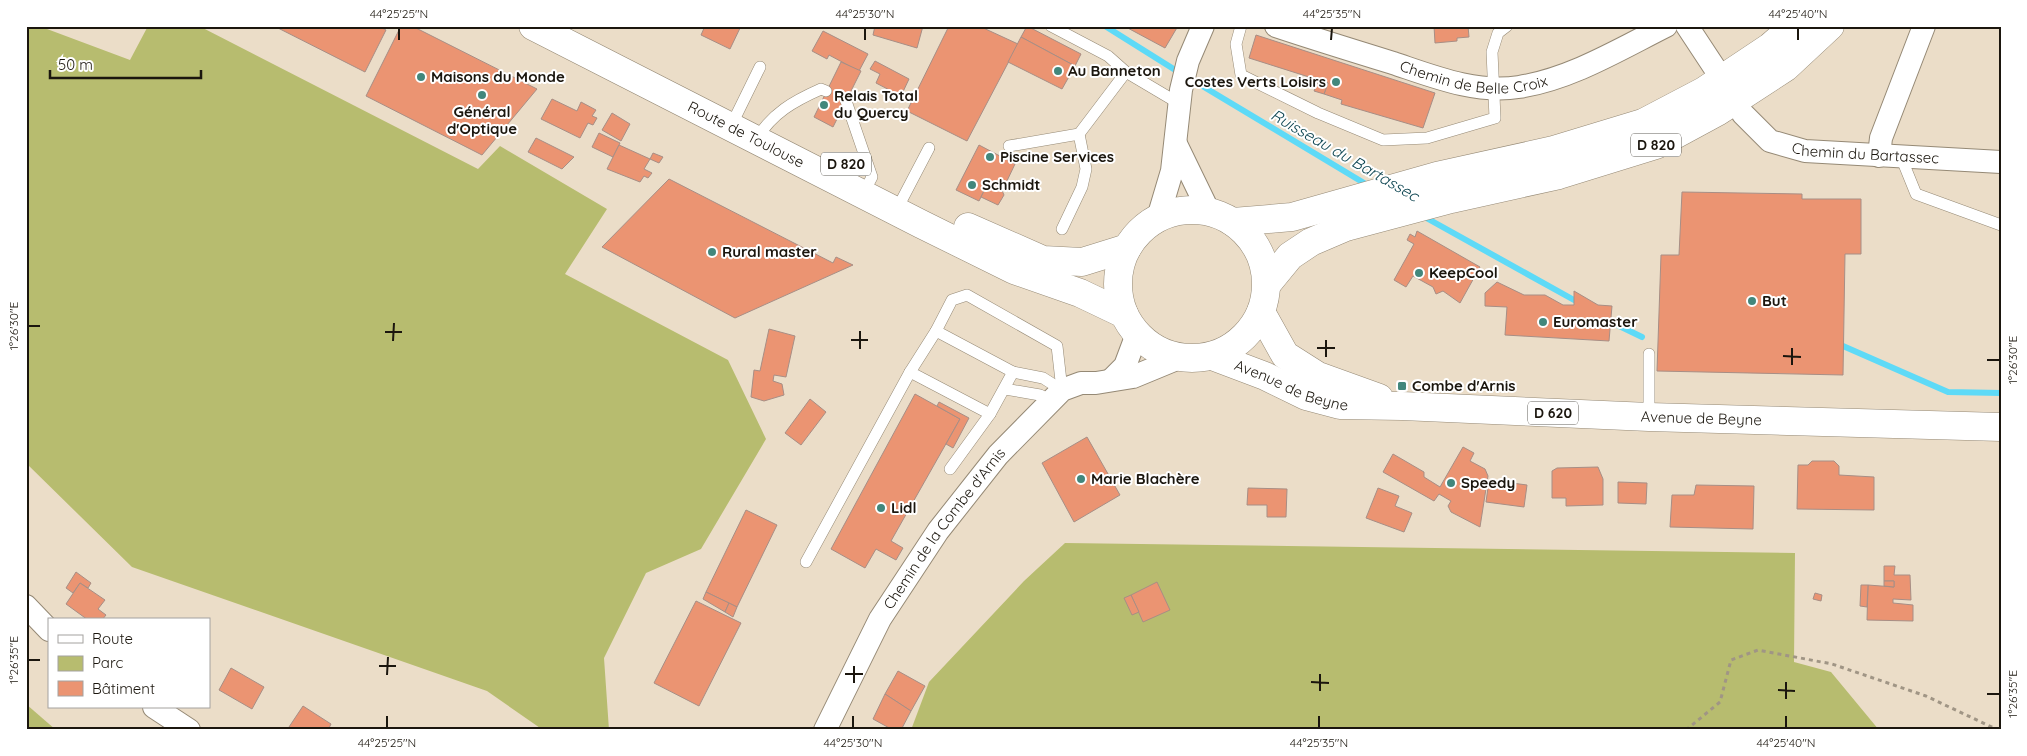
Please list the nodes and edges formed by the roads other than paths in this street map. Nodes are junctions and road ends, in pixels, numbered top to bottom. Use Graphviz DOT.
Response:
graph roads {
  1 [pos="533,26"];
  2 [pos="574,26"];
  3 [pos="1051,26"];
  4 [pos="1203,26"];
  5 [pos="1241,26"];
  6 [pos="1276,26"];
  7 [pos="1507,26"];
  8 [pos="1666,26"];
  9 [pos="1686,26"];
  10 [pos="1794,26"];
  11 [pos="1830,26"];
  12 [pos="1924,26"];
  13 [pos="760,67"];
  14 [pos="1716,70"];
  15 [pos="1126,72"];
  16 [pos="1494,88"];
  17 [pos="826,91"];
  18 [pos="1180,97"];
  19 [pos="846,101"];
  20 [pos="1743,114"];
  21 [pos="735,118"];
  22 [pos="761,131"];
  23 [pos="1079,134"];
  24 [pos="1176,144"];
  25 [pos="1010,146"];
  26 [pos="929,148"];
  27 [pos="1879,156"];
  28 [pos="1902,157"];
  29 [pos="2001,162"];
  30 [pos="868,186"];
  31 [pos="1444,188"];
  32 [pos="900,202"];
  33 [pos="1342,215"];
  34 [pos="1221,217"];
  35 [pos="1158,218"];
  36 [pos="2001,225"];
  37 [pos="1062,229"];
  38 [pos="1127,248"];
  39 [pos="1267,284"];
  40 [pos="1262,312"];
  41 [pos="1130,324"];
  42 [pos="936,332"];
  43 [pos="1649,354"];
  44 [pos="1212,356"];
  45 [pos="1179,358"];
  46 [pos="910,372"];
  47 [pos="1013,372"];
  48 [pos="1111,380"];
  49 [pos="1004,389"];
  50 [pos="1056,395"];
  51 [pos="1402,406"];
  52 [pos="990,414"];
  53 [pos="1649,417"];
  54 [pos="2001,427"];
  55 [pos="950,469"];
  56 [pos="806,562"];
  57 [pos="26,606"];
  58 [pos="48,629"];
  59 [pos="156,708"];
  60 [pos="189,730"];
  61 [pos="825,730"];
  1 -- 21 [label="main road, Route de Toulouse / D 820"];
  2 -- 21 [label="main road, Route de Toulouse / D 820"];
  3 -- 15 [label="lane"];
  4 -- 18 [label="street"];
  5 -- 16 [label="lane"];
  6 -- 16 [label="street, Chemin de Belle Croix"];
  7 -- 16 [label="lane"];
  8 -- 16 [label="street, Chemin de Belle Croix"];
  9 -- 14 [label="street"];
  10 -- 31 [label="main road, D 820"];
  11 -- 31 [label="main road, D 820"];
  12 -- 27 [label="street"];
  13 -- 21 [label="lane"];
  15 -- 18 [label="lane"];
  15 -- 23 [label="lane"];
  17 -- 22 [label="lane"];
  18 -- 24 [label="street"];
  19 -- 30 [label="lane"];
  20 -- 27 [label="street, Chemin du Bartassec"];
  21 -- 22 [label="main road, Route de Toulouse / D 820"];
  22 -- 30 [label="main road, Route de Toulouse / D 820"];
  23 -- 25 [label="lane"];
  23 -- 37 [label="lane"];
  24 -- 34 [label="street"];
  24 -- 35 [label="street"];
  26 -- 32 [label="lane"];
  27 -- 28 [label="street, Chemin du Bartassec"];
  28 -- 29 [label="street, Chemin du Bartassec"];
  28 -- 36 [label="lane"];
  30 -- 32 [label="main road, Route de Toulouse / D 820"];
  31 -- 33 [label="main road, D 820"];
  32 -- 38 [label="main road, Route de Toulouse / D 820"];
  32 -- 41 [label="main road, Route de Toulouse / D 820"];
  33 -- 34 [label="main road, D 820"];
  33 -- 39 [label="main road, D 820"];
  34 -- 35 [label="main road"];
  34 -- 39 [label="main road"];
  35 -- 38 [label="main road"];
  38 -- 41 [label="main road"];
  39 -- 40 [label="main road"];
  40 -- 44 [label="main road"];
  40 -- 51 [label="main road, Avenue de Beyne / D 620"];
  41 -- 45 [label="main road"];
  41 -- 48 [label="street"];
  42 -- 46 [label="lane"];
  42 -- 47 [label="lane"];
  42 -- 50 [label="lane"];
  43 -- 53 [label="lane"];
  44 -- 45 [label="main road"];
  44 -- 51 [label="main road, Avenue de Beyne / D 620"];
  45 -- 48 [label="street, Chemin de la Combe d'Arnis"];
  46 -- 52 [label="lane"];
  46 -- 56 [label="lane"];
  47 -- 49 [label="lane"];
  47 -- 50 [label="lane"];
  48 -- 50 [label="street, Chemin de la Combe d'Arnis"];
  49 -- 50 [label="lane"];
  49 -- 52 [label="lane"];
  50 -- 61 [label="street, Chemin de la Combe d'Arnis"];
  51 -- 53 [label="main road, Avenue de Beyne / D 620"];
  52 -- 55 [label="lane"];
  53 -- 54 [label="main road, Avenue de Beyne / D 620"];
  57 -- 58 [label="street"];
  59 -- 60 [label="street"];
}
